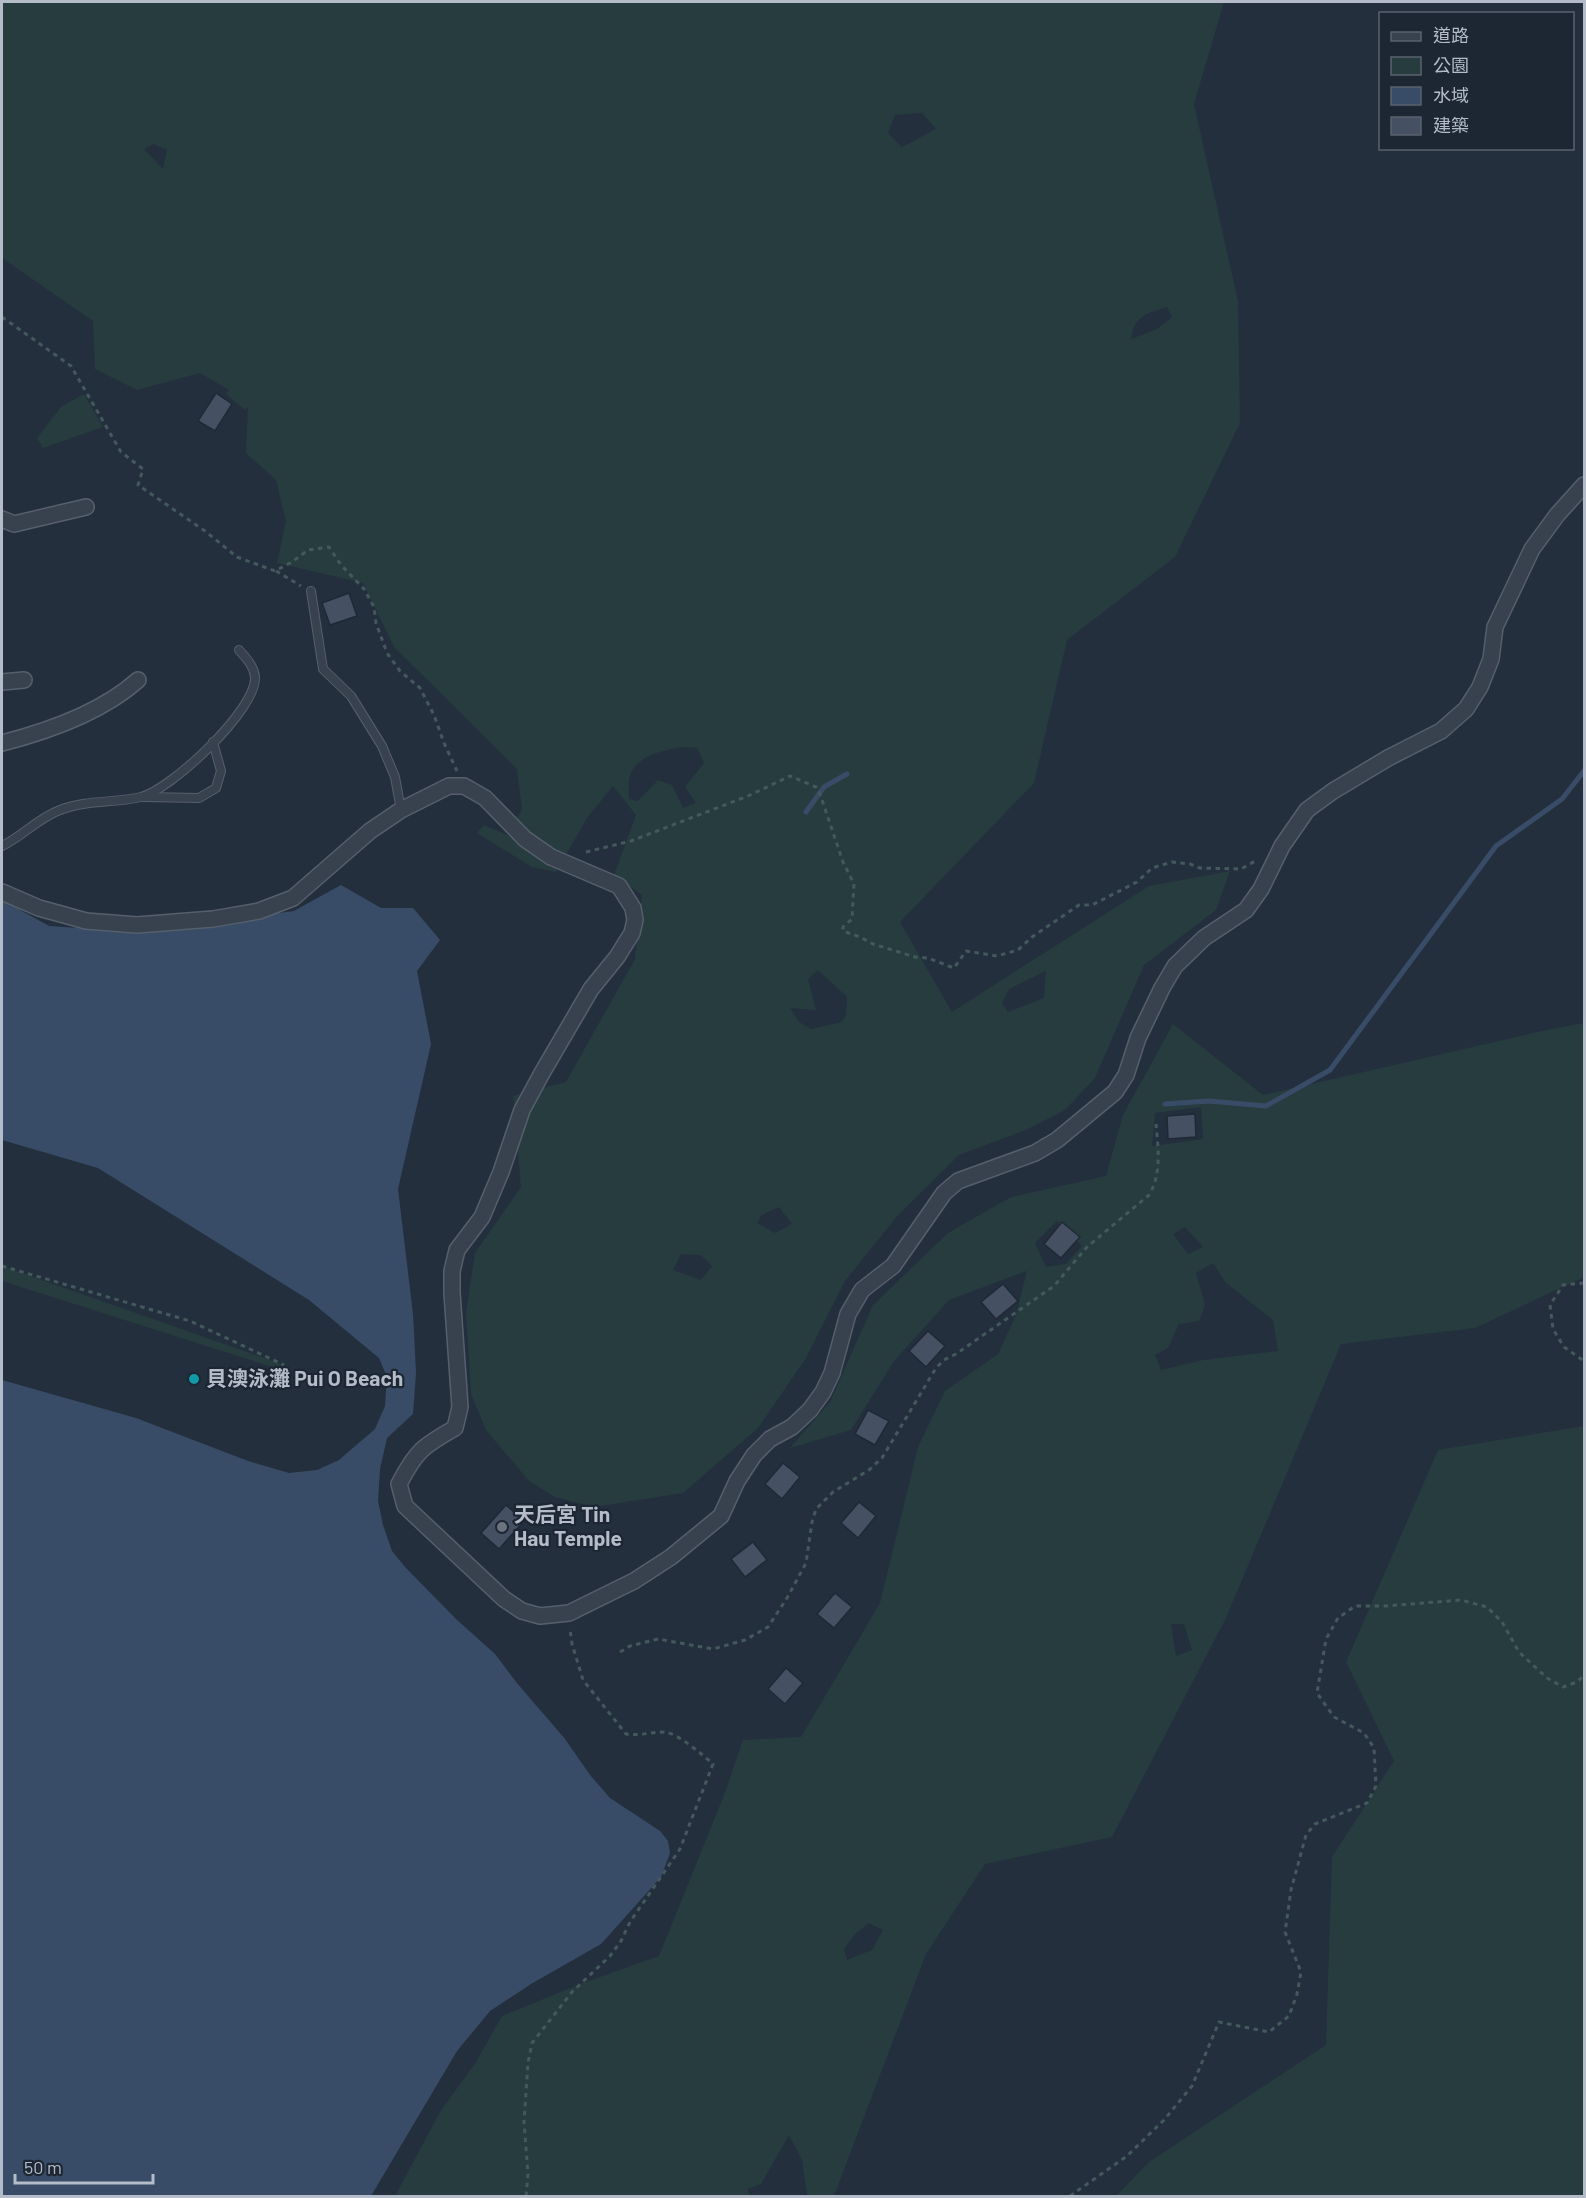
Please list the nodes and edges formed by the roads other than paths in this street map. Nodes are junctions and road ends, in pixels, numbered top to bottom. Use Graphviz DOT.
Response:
graph roads {
  1 [pos="1584,485"];
  2 [pos="86,507"];
  3 [pos="2,519"];
  4 [pos="311,591"];
  5 [pos="239,650"];
  6 [pos="24,680"];
  7 [pos="138,680"];
  8 [pos="2,682"];
  9 [pos="213,742"];
  10 [pos="2,743"];
  11 [pos="142,796"];
  12 [pos="401,810"];
  13 [pos="2,846"];
  14 [pos="2,892"];
  1 -- 12 [label="street"];
  2 -- 3 [label="street"];
  4 -- 12 [label="lane"];
  5 -- 9 [label="lane"];
  6 -- 8 [label="street"];
  7 -- 10 [label="street"];
  9 -- 11 [label="lane"];
  9 -- 11 [label="lane"];
  11 -- 13 [label="lane"];
  12 -- 14 [label="street"];
}
